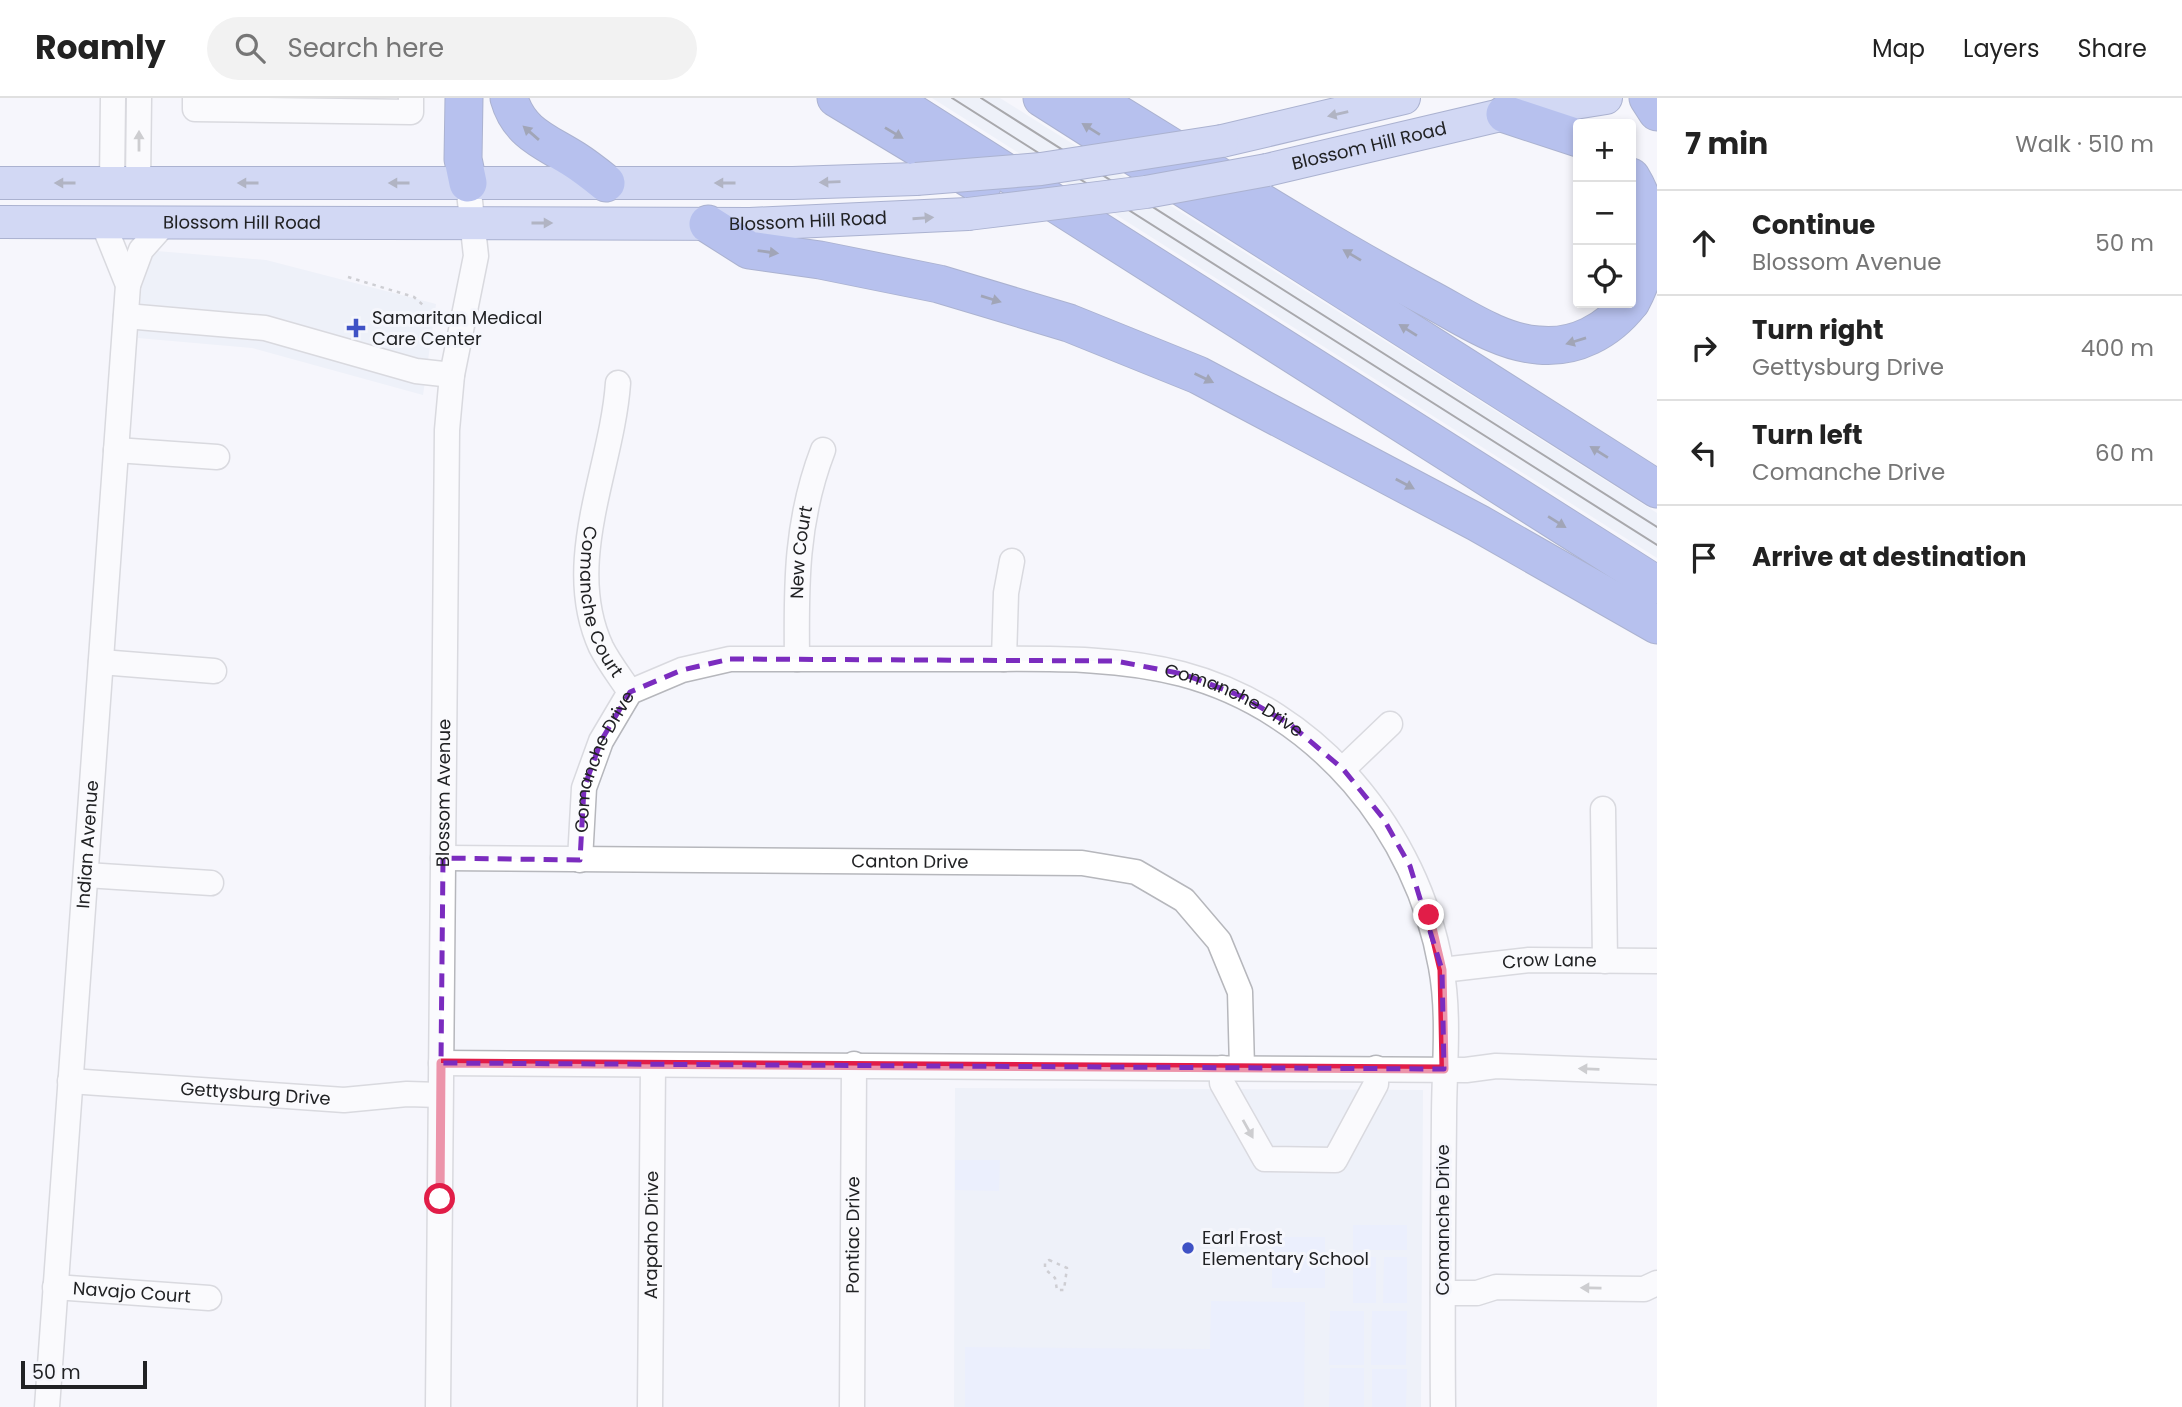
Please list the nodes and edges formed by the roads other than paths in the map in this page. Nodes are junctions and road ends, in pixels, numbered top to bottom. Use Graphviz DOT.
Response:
graph roads {
  1 [pos="113,98"];
  2 [pos="139,98"];
  3 [pos="195,98"];
  4 [pos="411,98"];
  5 [pos="464,98"];
  6 [pos="509,98"];
  7 [pos="836,98"];
  8 [pos="889,98"];
  9 [pos="1042,98"];
  10 [pos="1092,98"];
  11 [pos="1404,98"];
  12 [pos="1606,98"];
  13 [pos="1648,98"];
  14 [pos="1657,112"];
  15 [pos="1505,114"];
  16 [pos="1573,136"];
  17 [pos="1634,182"];
  18 [pos="9,183"];
  19 [pos="125,183"];
  20 [pos="468,183"];
  21 [pos="606,183"];
  22 [pos="11,222"];
  23 [pos="115,223"];
  24 [pos="165,223"];
  25 [pos="474,223"];
  26 [pos="708,224"];
  27 [pos="128,285"];
  28 [pos="1636,290"];
  29 [pos="1625,308"];
  30 [pos="126,316"];
  31 [pos="453,375"];
  32 [pos="618,383"];
  33 [pos="116,450"];
  34 [pos="823,450"];
  35 [pos="217,457"];
  36 [pos="1499,486"];
  37 [pos="1657,489"];
  38 [pos="1012,561"];
  39 [pos="1657,585"];
  40 [pos="1657,625"];
  41 [pos="797,659"];
  42 [pos="1004,659"];
  43 [pos="101,662"];
  44 [pos="214,671"];
  45 [pos="630,692"];
  46 [pos="1390,724"];
  47 [pos="1343,769"];
  48 [pos="1603,809"];
  49 [pos="443,858"];
  50 [pos="580,860"];
  51 [pos="86,875"];
  52 [pos="211,883"];
  53 [pos="1605,961"];
  54 [pos="1657,961"];
  55 [pos="1442,970"];
  56 [pos="441,1063"];
  57 [pos="653,1065"];
  58 [pos="854,1065"];
  59 [pos="1232,1068"];
  60 [pos="1376,1068"];
  61 [pos="1444,1069"];
  62 [pos="1657,1072"];
  63 [pos="71,1082"];
  64 [pos="440,1096"];
  65 [pos="1657,1283"];
  66 [pos="55,1287"];
  67 [pos="1443,1293"];
  68 [pos="209,1298"];
  69 [pos="47,1407"];
  70 [pos="438,1407"];
  71 [pos="650,1407"];
  72 [pos="852,1407"];
  73 [pos="1443,1407"];
  1 -- 19 [label="street"];
  19 -- 2 [label="street, one-way"];
  3 -- 4 [label="street"];
  5 -- 20 [label="highway"];
  21 -- 6 [label="highway, one-way"];
  7 -- 36 [label="highway, one-way"];
  8 -- 36 [label="highway"];
  37 -- 9 [label="highway, one-way"];
  29 -- 10 [label="highway, one-way"];
  11 -- 21 [label="main road, one-way, bridge"];
  12 -- 15 [label="main road, Blossom Hill Road"];
  13 -- 14 [label="highway"];
  15 -- 16 [label="highway"];
  26 -- 15 [label="main road, Blossom Hill Road, one-way, bridge"];
  17 -- 28 [label="highway"];
  19 -- 18 [label="main road, one-way"];
  20 -- 19 [label="main road, one-way"];
  19 -- 23 [label="main road"];
  20 -- 21 [label="main road"];
  20 -- 25 [label="street, Blossom Avenue"];
  22 -- 23 [label="main road, Blossom Hill Road"];
  23 -- 24 [label="main road, Blossom Hill Road"];
  23 -- 27 [label="street, Indian Avenue"];
  24 -- 25 [label="main road, Blossom Hill Road"];
  24 -- 27 [label="street, Indian Avenue"];
  25 -- 26 [label="main road, Blossom Hill Road, one-way"];
  25 -- 31 [label="street, Blossom Avenue"];
  26 -- 40 [label="highway, one-way"];
  27 -- 30 [label="street, Indian Avenue"];
  30 -- 31 [label="street"];
  30 -- 33 [label="street, Indian Avenue"];
  31 -- 49 [label="street, Blossom Avenue"];
  32 -- 45 [label="street, Comanche Court"];
  33 -- 35 [label="street"];
  33 -- 43 [label="street, Indian Avenue"];
  34 -- 41 [label="street, New Court"];
  36 -- 39 [label="highway, one-way"];
  38 -- 42 [label="street"];
  41 -- 42 [label="street, Comanche Drive"];
  41 -- 45 [label="street, Comanche Drive"];
  42 -- 47 [label="street, Comanche Drive"];
  43 -- 44 [label="street"];
  43 -- 51 [label="street, Indian Avenue"];
  45 -- 50 [label="street, Comanche Drive"];
  46 -- 47 [label="street"];
  47 -- 55 [label="street, Comanche Drive"];
  48 -- 53 [label="street"];
  49 -- 50 [label="street, Canton Drive"];
  49 -- 56 [label="street, Blossom Avenue"];
  50 -- 59 [label="street, Canton Drive"];
  51 -- 52 [label="street"];
  51 -- 63 [label="street, Indian Avenue"];
  53 -- 54 [label="street, Crow Lane"];
  53 -- 55 [label="street, Crow Lane"];
  55 -- 61 [label="street, Comanche Drive"];
  56 -- 57 [label="street"];
  56 -- 64 [label="street, Blossom Avenue"];
  57 -- 58 [label="street"];
  57 -- 71 [label="street, Arapaho Drive"];
  58 -- 59 [label="street"];
  58 -- 72 [label="street, Pontiac Drive"];
  59 -- 60 [label="street"];
  59 -- 60 [label="street, Canton Drive, one-way"];
  60 -- 61 [label="street"];
  62 -- 61 [label="street, one-way"];
  61 -- 67 [label="street, Comanche Drive"];
  63 -- 64 [label="street, Gettysburg Drive"];
  63 -- 66 [label="street, Indian Avenue"];
  64 -- 70 [label="street, Blossom Avenue"];
  65 -- 67 [label="street, one-way"];
  66 -- 68 [label="street, Navajo Court"];
  66 -- 69 [label="street, Indian Avenue"];
  67 -- 73 [label="street, Comanche Drive"];
}
